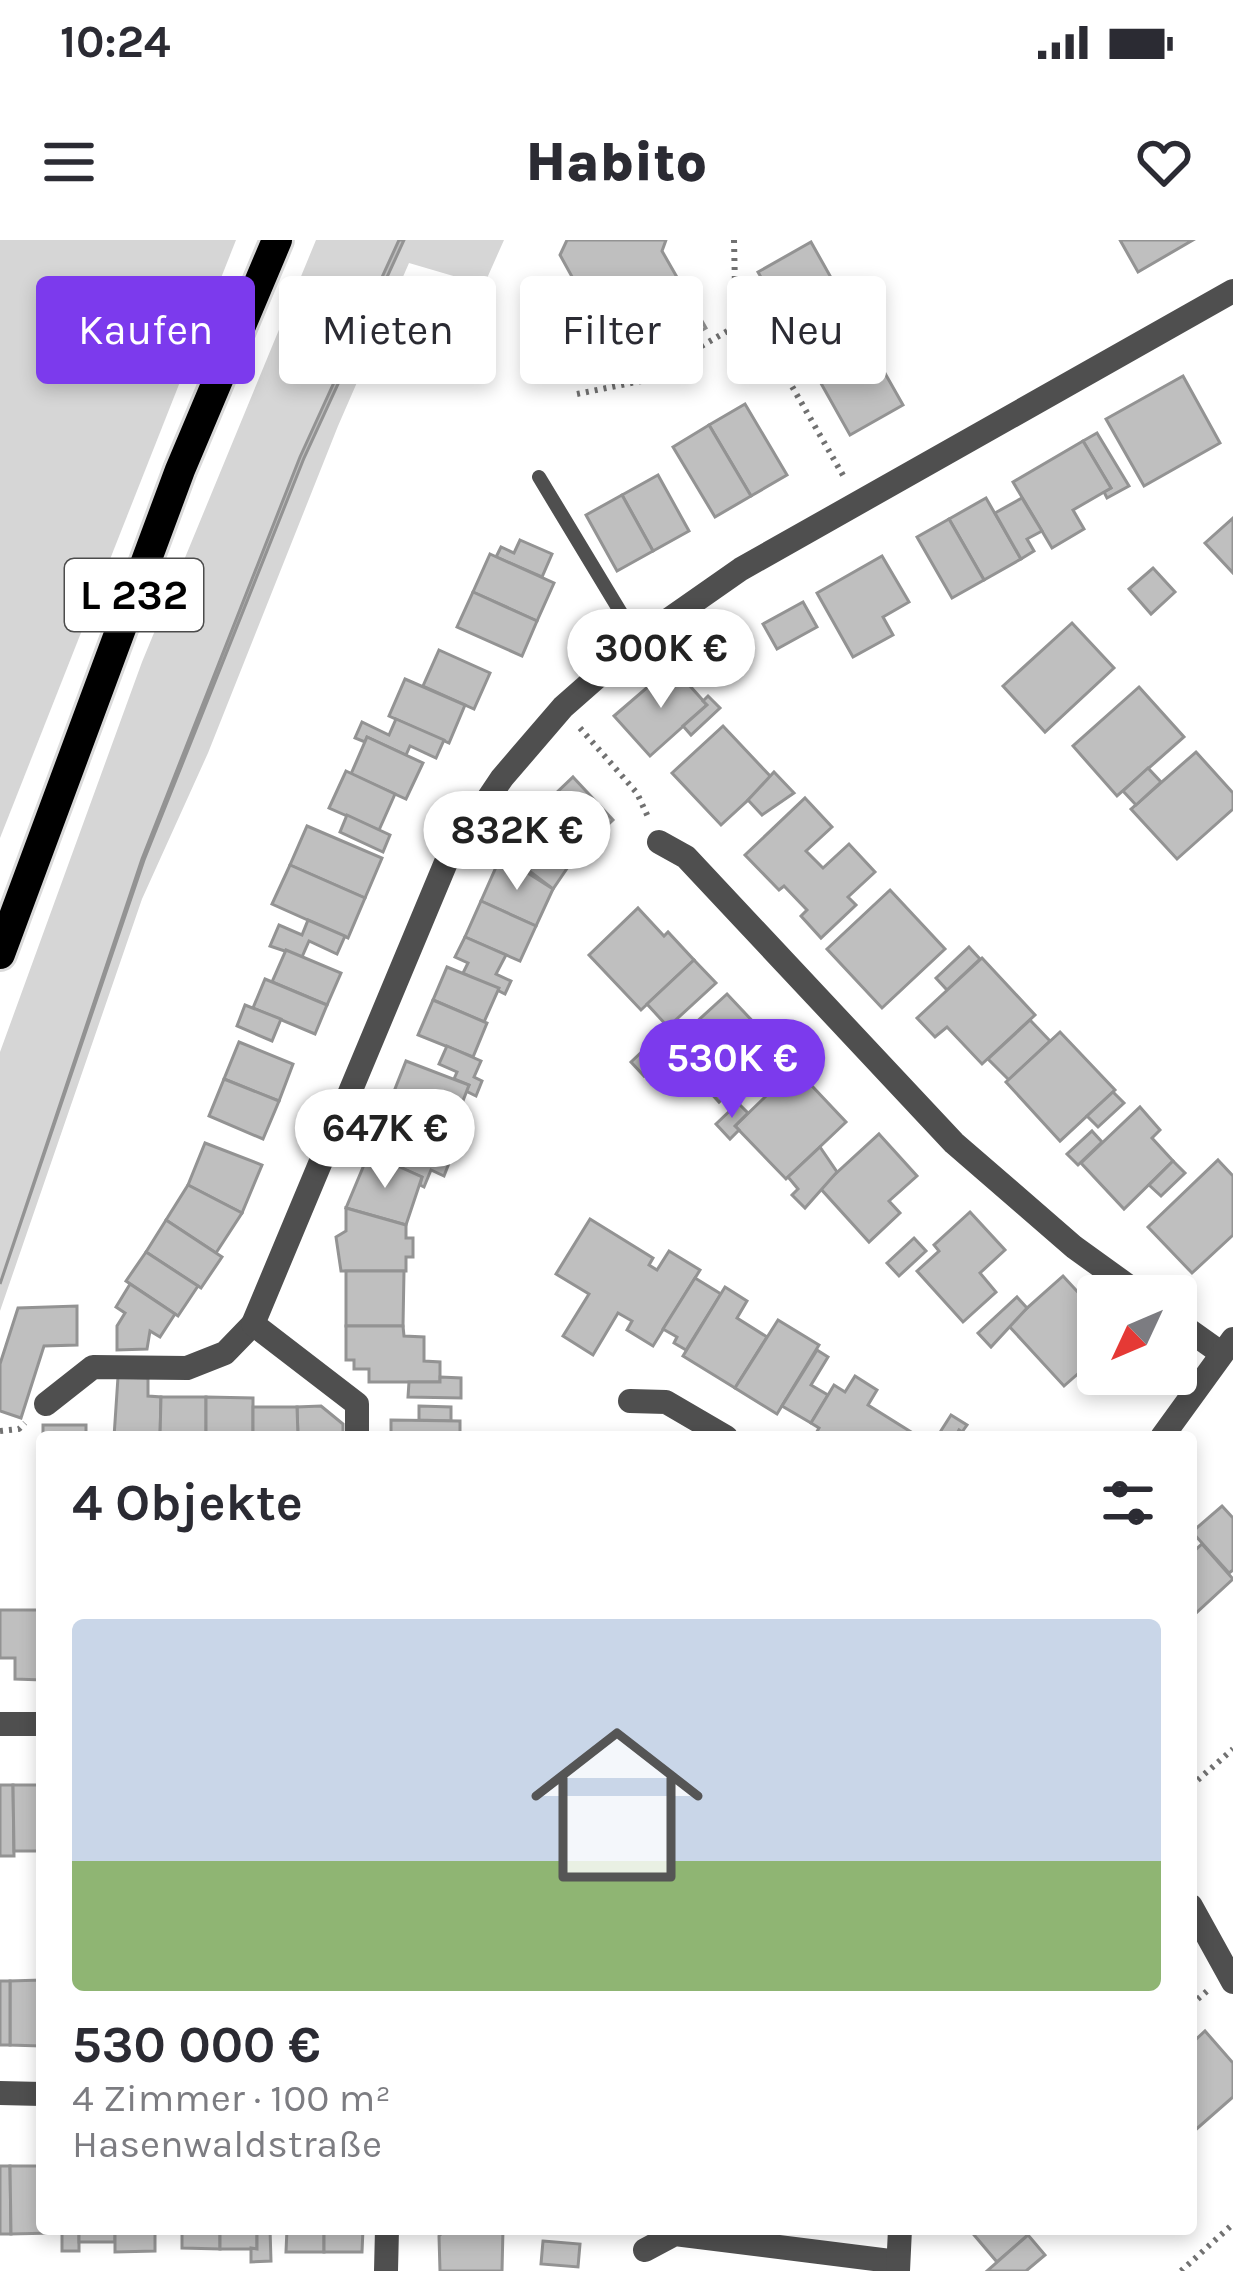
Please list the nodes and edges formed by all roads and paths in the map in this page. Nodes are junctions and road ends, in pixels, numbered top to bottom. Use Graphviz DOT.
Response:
graph roads {
  1 [pos="278,240"];
  2 [pos="734,240"];
  3 [pos="735,276"];
  4 [pos="1233,291"];
  5 [pos="727,332"];
  6 [pos="790,384"];
  7 [pos="578,394"];
  8 [pos="539,477"];
  9 [pos="858,500"];
  10 [pos="638,641"];
  11 [pos="562,707"];
  12 [pos="659,842"];
  13 [pos="0,954"];
  14 [pos="1113,1275"];
  15 [pos="254,1324"];
  16 [pos="1197,1331"];
  17 [pos="1227,1346"];
  18 [pos="630,1401"];
  19 [pos="46,1404"];
  20 [pos="357,1431"];
  21 [pos="716,1431"];
  22 [pos="1166,1431"];
  23 [pos="0,1724"];
  24 [pos="36,1724"];
  25 [pos="1233,1750"];
  26 [pos="1197,1781"];
  27 [pos="1197,1917"];
  28 [pos="1233,1982"];
  29 [pos="0,2093"];
  30 [pos="36,2094"];
  31 [pos="1233,2224"];
  32 [pos="387,2235"];
  33 [pos="673,2235"];
  34 [pos="682,2235"];
  35 [pos="900,2235"];
  36 [pos="645,2250"];
  37 [pos="898,2266"];
  38 [pos="386,2271"];
  39 [pos="1181,2271"];
  1 -- 13 [label="main road, L 232"];
  2 -- 3 [label="path"];
  4 -- 9 [label="street"];
  5 -- 7 [label="path"];
  6 -- 9 [label="path"];
  8 -- 10 [label="lane"];
  9 -- 10 [label="street"];
  10 -- 11 [label="street"];
  11 -- 12 [label="path"];
  11 -- 15 [label="street"];
  12 -- 14 [label="street"];
  15 -- 19 [label="street"];
  15 -- 20 [label="street"];
  16 -- 17 [label="street"];
  17 -- 22 [label="street"];
  18 -- 21 [label="street"];
  23 -- 24 [label="street"];
  25 -- 26 [label="path"];
  27 -- 28 [label="street"];
  29 -- 30 [label="street"];
  31 -- 39 [label="path"];
  32 -- 38 [label="street"];
  33 -- 36 [label="street"];
  34 -- 37 [label="street"];
  35 -- 37 [label="street"];
}
